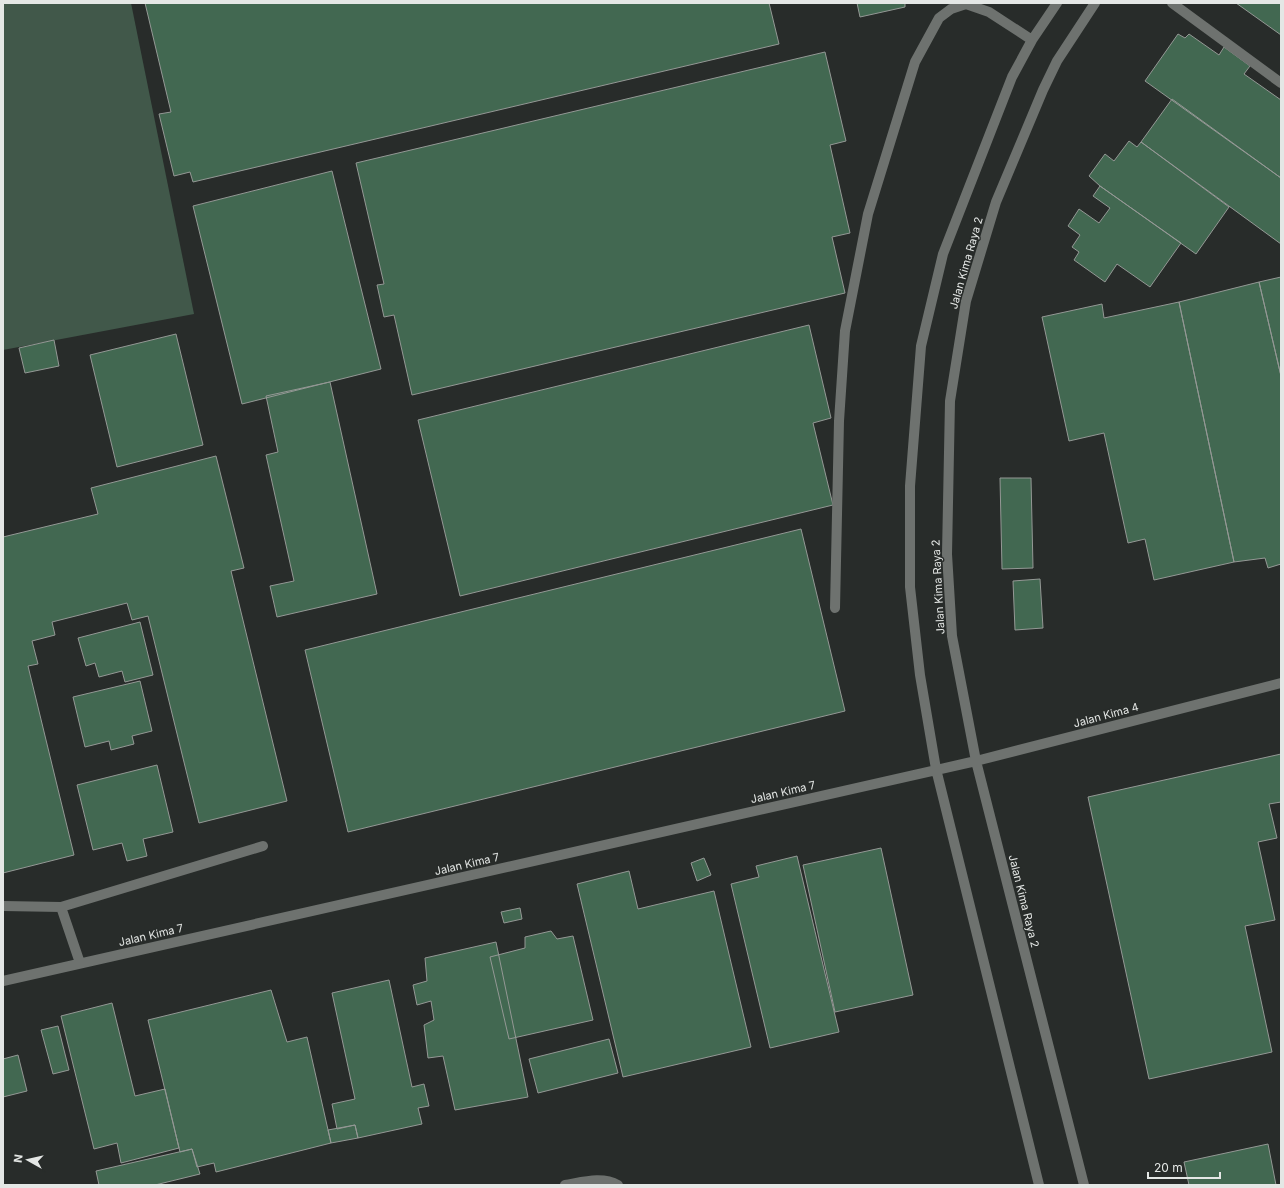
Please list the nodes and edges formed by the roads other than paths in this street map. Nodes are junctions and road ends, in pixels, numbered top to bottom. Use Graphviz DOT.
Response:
graph roads {
  1 [pos="1057,3"];
  2 [pos="1095,3"];
  3 [pos="1172,3"];
  4 [pos="1032,40"];
  5 [pos="1281,83"];
  6 [pos="835,608"];
  7 [pos="1281,683"];
  8 [pos="976,761"];
  9 [pos="936,769"];
  10 [pos="263,846"];
  11 [pos="3,906"];
  12 [pos="60,907"];
  13 [pos="80,963"];
  14 [pos="3,981"];
  15 [pos="565,1185"];
  16 [pos="618,1185"];
  17 [pos="1039,1185"];
  18 [pos="1084,1185"];
  1 -- 4 [label="street, Jalan Kima Raya 2"];
  2 -- 8 [label="street, Jalan Kima Raya 2"];
  3 -- 5 [label="street"];
  4 -- 6 [label="street"];
  4 -- 9 [label="street, Jalan Kima Raya 2"];
  7 -- 8 [label="street, Jalan Kima 4"];
  8 -- 9 [label="street, Jalan Kima 4"];
  8 -- 18 [label="street, Jalan Kima Raya 2"];
  9 -- 13 [label="street, Jalan Kima 7"];
  9 -- 17 [label="street, Jalan Kima Raya 2"];
  10 -- 12 [label="street"];
  11 -- 12 [label="street"];
  12 -- 13 [label="street"];
  13 -- 14 [label="street, Jalan Kima 7"];
  15 -- 16 [label="street"];
}
